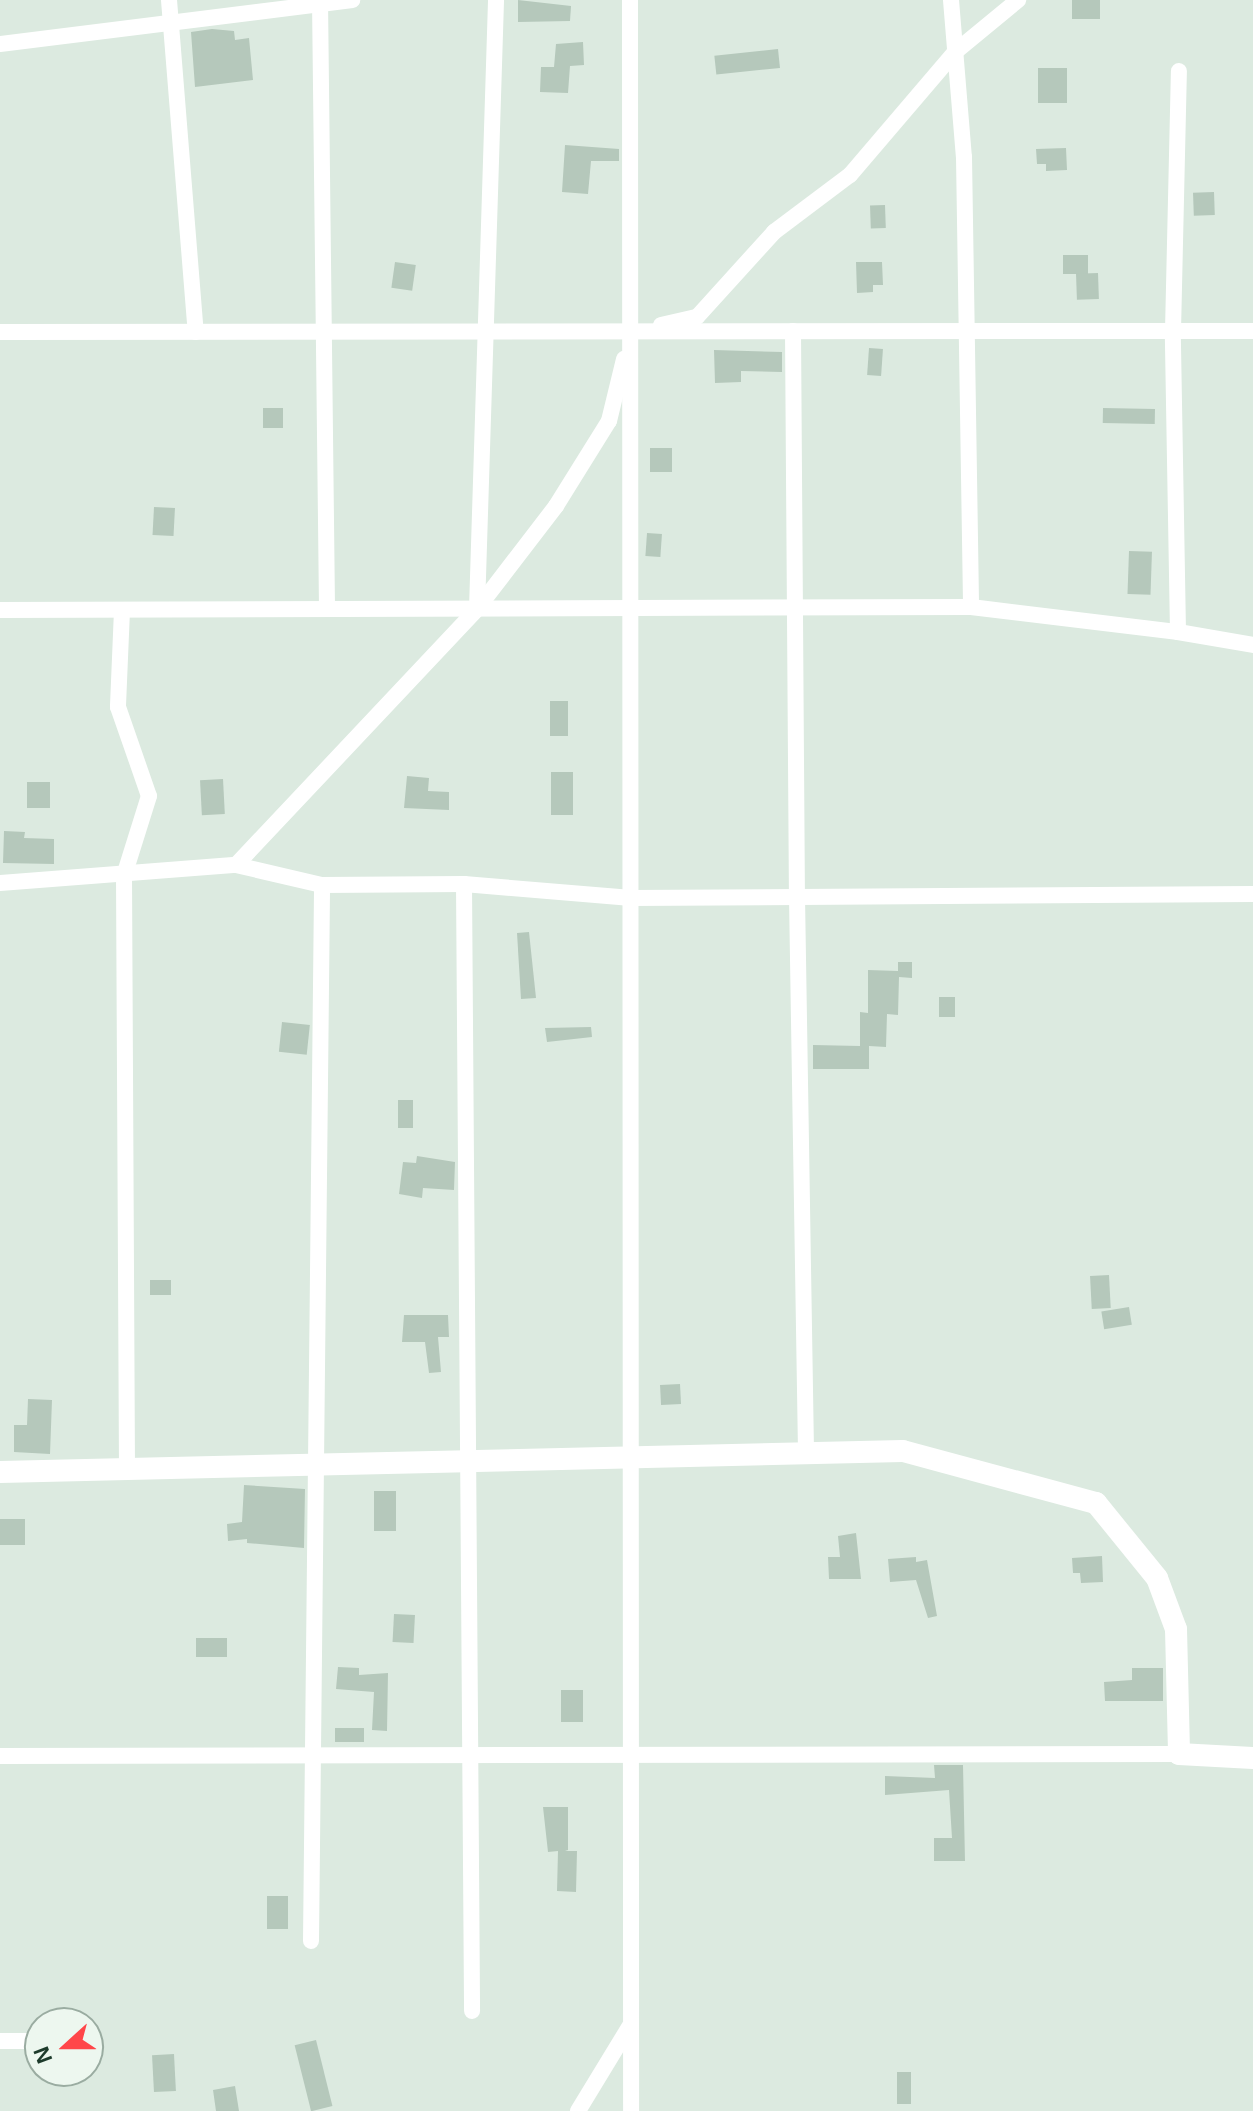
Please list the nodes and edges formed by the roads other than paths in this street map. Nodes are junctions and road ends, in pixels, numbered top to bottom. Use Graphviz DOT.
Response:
graph roads {
  1 [pos="169,0"];
  2 [pos="352,0"];
  3 [pos="496,0"];
  4 [pos="630,0"];
  5 [pos="951,0"];
  6 [pos="1018,0"];
  7 [pos="320,2"];
  8 [pos="171,23"];
  9 [pos="0,44"];
  10 [pos="955,52"];
  11 [pos="1179,71"];
  12 [pos="793,331"];
  13 [pos="966,331"];
  14 [pos="1173,331"];
  15 [pos="1253,331"];
  16 [pos="0,332"];
  17 [pos="196,332"];
  18 [pos="324,332"];
  19 [pos="486,332"];
  20 [pos="630,332"];
  21 [pos="971,607"];
  22 [pos="631,608"];
  23 [pos="795,608"];
  24 [pos="327,609"];
  25 [pos="477,609"];
  26 [pos="0,610"];
  27 [pos="122,610"];
  28 [pos="1178,632"];
  29 [pos="1253,645"];
  30 [pos="236,865"];
  31 [pos="124,876"];
  32 [pos="0,883"];
  33 [pos="464,884"];
  34 [pos="322,885"];
  35 [pos="1253,894"];
  36 [pos="797,897"];
  37 [pos="631,898"];
  38 [pos="806,1454"];
  39 [pos="632,1458"];
  40 [pos="470,1462"];
  41 [pos="317,1465"];
  42 [pos="127,1470"];
  43 [pos="0,1472"];
  44 [pos="1179,1754"];
  45 [pos="314,1755"];
  46 [pos="471,1755"];
  47 [pos="632,1755"];
  48 [pos="0,1756"];
  49 [pos="1253,1758"];
  50 [pos="311,1941"];
  51 [pos="472,2011"];
  52 [pos="631,2024"];
  53 [pos="0,2041"];
  54 [pos="24,2041"];
  55 [pos="578,2111"];
  56 [pos="631,2111"];
  1 -- 8 [label="street"];
  2 -- 7 [label="street"];
  3 -- 19 [label="street"];
  4 -- 20 [label="street"];
  5 -- 10 [label="street"];
  6 -- 10 [label="street"];
  7 -- 8 [label="street"];
  7 -- 18 [label="street"];
  8 -- 9 [label="street"];
  8 -- 17 [label="street"];
  10 -- 13 [label="street"];
  10 -- 20 [label="street"];
  11 -- 14 [label="street"];
  12 -- 13 [label="street"];
  12 -- 20 [label="street"];
  12 -- 23 [label="street"];
  13 -- 14 [label="street"];
  13 -- 21 [label="street"];
  14 -- 15 [label="street"];
  14 -- 28 [label="street"];
  16 -- 17 [label="street"];
  17 -- 18 [label="street"];
  18 -- 19 [label="street"];
  18 -- 24 [label="street"];
  19 -- 20 [label="street"];
  19 -- 25 [label="street"];
  20 -- 22 [label="street"];
  20 -- 25 [label="street"];
  21 -- 23 [label="street"];
  21 -- 28 [label="street"];
  22 -- 23 [label="street"];
  22 -- 25 [label="street"];
  22 -- 37 [label="street"];
  23 -- 36 [label="street"];
  24 -- 25 [label="street"];
  24 -- 27 [label="street"];
  25 -- 30 [label="street"];
  26 -- 27 [label="street"];
  27 -- 31 [label="street"];
  28 -- 29 [label="street"];
  30 -- 31 [label="street"];
  30 -- 34 [label="street"];
  31 -- 32 [label="street"];
  31 -- 42 [label="street"];
  33 -- 34 [label="street"];
  33 -- 37 [label="street"];
  33 -- 40 [label="street"];
  34 -- 41 [label="street"];
  35 -- 36 [label="street"];
  36 -- 37 [label="street"];
  36 -- 38 [label="street"];
  37 -- 39 [label="street"];
  38 -- 39 [label="street"];
  38 -- 44 [label="street"];
  39 -- 40 [label="street"];
  39 -- 47 [label="street"];
  40 -- 41 [label="street"];
  40 -- 46 [label="street"];
  41 -- 42 [label="street"];
  41 -- 45 [label="street"];
  42 -- 43 [label="street"];
  44 -- 47 [label="street"];
  44 -- 49 [label="street"];
  45 -- 46 [label="street"];
  45 -- 48 [label="street"];
  45 -- 50 [label="street"];
  46 -- 47 [label="street"];
  46 -- 51 [label="street"];
  47 -- 52 [label="street"];
  52 -- 55 [label="street"];
  52 -- 56 [label="street"];
  53 -- 54 [label="street"];
}
